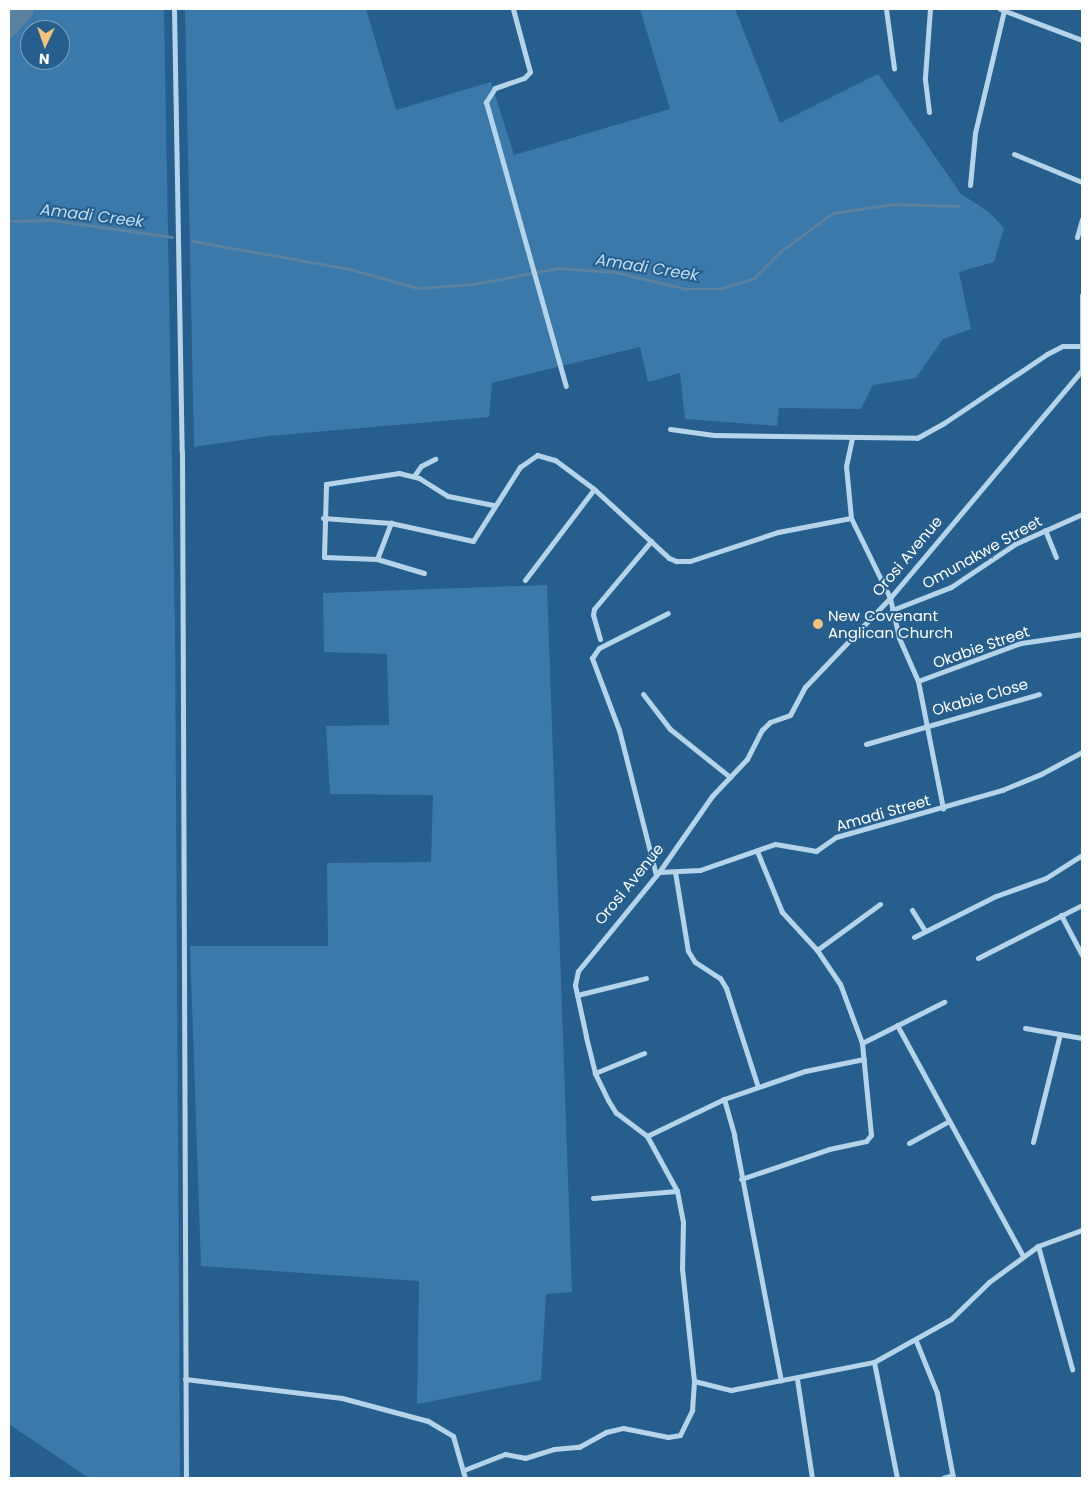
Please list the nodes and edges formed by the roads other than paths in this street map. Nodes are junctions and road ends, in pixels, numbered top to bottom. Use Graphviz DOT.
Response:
graph roads {
  1 [pos="174,9"];
  2 [pos="513,9"];
  3 [pos="886,9"];
  4 [pos="930,9"];
  5 [pos="1002,9"];
  6 [pos="1082,40"];
  7 [pos="894,68"];
  8 [pos="928,112"];
  9 [pos="1014,154"];
  10 [pos="1082,182"];
  11 [pos="970,185"];
  12 [pos="1082,219"];
  13 [pos="1078,236"];
  14 [pos="1082,295"];
  15 [pos="1080,346"];
  16 [pos="1082,370"];
  17 [pos="566,386"];
  18 [pos="670,429"];
  19 [pos="852,438"];
  20 [pos="435,459"];
  21 [pos="414,476"];
  22 [pos="594,489"];
  23 [pos="493,505"];
  24 [pos="1082,514"];
  25 [pos="323,518"];
  26 [pos="851,518"];
  27 [pos="391,523"];
  28 [pos="1045,530"];
  29 [pos="651,540"];
  30 [pos="1056,558"];
  31 [pos="377,559"];
  32 [pos="424,573"];
  33 [pos="525,580"];
  34 [pos="890,598"];
  35 [pos="892,610"];
  36 [pos="668,613"];
  37 [pos="1082,634"];
  38 [pos="600,639"];
  39 [pos="918,681"];
  40 [pos="643,694"];
  41 [pos="1039,694"];
  42 [pos="927,725"];
  43 [pos="866,744"];
  44 [pos="1082,752"];
  45 [pos="730,777"];
  46 [pos="943,809"];
  47 [pos="757,851"];
  48 [pos="1082,855"];
  49 [pos="675,872"];
  50 [pos="658,873"];
  51 [pos="880,904"];
  52 [pos="1082,905"];
  53 [pos="912,910"];
  54 [pos="1061,915"];
  55 [pos="925,931"];
  56 [pos="914,937"];
  57 [pos="817,950"];
  58 [pos="1082,955"];
  59 [pos="978,958"];
  60 [pos="646,978"];
  61 [pos="577,994"];
  62 [pos="944,1002"];
  63 [pos="897,1025"];
  64 [pos="1025,1028"];
  65 [pos="1060,1034"];
  66 [pos="1082,1038"];
  67 [pos="862,1043"];
  68 [pos="644,1053"];
  69 [pos="864,1059"];
  70 [pos="595,1073"];
  71 [pos="758,1087"];
  72 [pos="724,1099"];
  73 [pos="949,1121"];
  74 [pos="648,1136"];
  75 [pos="1033,1142"];
  76 [pos="909,1143"];
  77 [pos="741,1179"];
  78 [pos="677,1192"];
  79 [pos="593,1198"];
  80 [pos="1082,1230"];
  81 [pos="1038,1246"];
  82 [pos="1023,1256"];
  83 [pos="916,1341"];
  84 [pos="874,1362"];
  85 [pos="1072,1369"];
  86 [pos="797,1378"];
  87 [pos="185,1379"];
  88 [pos="694,1381"];
  89 [pos="781,1381"];
  90 [pos="464,1470"];
  91 [pos="953,1477"];
  92 [pos="186,1478"];
  93 [pos="465,1478"];
  94 [pos="812,1478"];
  95 [pos="897,1478"];
  96 [pos="943,1478"];
  1 -- 87 [label="street"];
  2 -- 17 [label="street"];
  3 -- 7 [label="street"];
  4 -- 8 [label="street"];
  5 -- 6 [label="street"];
  5 -- 11 [label="street"];
  9 -- 10 [label="street"];
  12 -- 13 [label="street"];
  14 -- 15 [label="street"];
  15 -- 16 [label="street"];
  15 -- 19 [label="street"];
  16 -- 34 [label="street, Orosi Avenue"];
  18 -- 19 [label="street"];
  19 -- 26 [label="street"];
  20 -- 21 [label="street"];
  21 -- 23 [label="street"];
  21 -- 25 [label="street"];
  22 -- 23 [label="street"];
  22 -- 29 [label="street"];
  22 -- 33 [label="street"];
  23 -- 27 [label="street"];
  24 -- 28 [label="street, Omunakwe Street"];
  25 -- 27 [label="street"];
  25 -- 31 [label="street"];
  26 -- 29 [label="street"];
  26 -- 34 [label="street"];
  27 -- 31 [label="street"];
  28 -- 30 [label="street"];
  28 -- 35 [label="street, Omunakwe Street"];
  29 -- 38 [label="street"];
  31 -- 32 [label="street"];
  34 -- 35 [label="street"];
  34 -- 45 [label="street, Orosi Avenue"];
  35 -- 39 [label="street"];
  36 -- 50 [label="street"];
  37 -- 39 [label="street, Okabie Street"];
  39 -- 42 [label="street"];
  40 -- 45 [label="street"];
  41 -- 42 [label="street, Okabie Close"];
  42 -- 43 [label="street, Okabie Close"];
  42 -- 46 [label="street"];
  44 -- 46 [label="street, Amadi Street"];
  45 -- 50 [label="street, Orosi Avenue"];
  46 -- 47 [label="street, Amadi Street"];
  47 -- 49 [label="street, Amadi Street"];
  47 -- 57 [label="street"];
  48 -- 55 [label="street"];
  49 -- 50 [label="street, Amadi Street"];
  49 -- 71 [label="street"];
  50 -- 61 [label="street, Orosi Avenue"];
  51 -- 57 [label="street"];
  52 -- 54 [label="street"];
  53 -- 55 [label="street"];
  54 -- 58 [label="street"];
  54 -- 59 [label="street"];
  55 -- 56 [label="street"];
  57 -- 67 [label="street"];
  60 -- 61 [label="street"];
  61 -- 70 [label="street, Orosi Avenue"];
  62 -- 63 [label="street"];
  63 -- 67 [label="street"];
  63 -- 73 [label="street"];
  64 -- 65 [label="street"];
  65 -- 66 [label="street"];
  65 -- 75 [label="street"];
  67 -- 69 [label="street"];
  68 -- 70 [label="street"];
  69 -- 71 [label="street"];
  69 -- 77 [label="street"];
  70 -- 74 [label="street, Orosi Avenue"];
  71 -- 72 [label="street"];
  72 -- 74 [label="street"];
  72 -- 77 [label="street"];
  73 -- 76 [label="street"];
  73 -- 82 [label="street"];
  74 -- 78 [label="street"];
  77 -- 89 [label="street"];
  78 -- 79 [label="street"];
  78 -- 88 [label="street"];
  80 -- 81 [label="street"];
  81 -- 82 [label="street"];
  81 -- 85 [label="street"];
  82 -- 83 [label="street"];
  83 -- 84 [label="street"];
  83 -- 91 [label="street"];
  84 -- 86 [label="street"];
  84 -- 95 [label="street"];
  86 -- 89 [label="street"];
  86 -- 94 [label="street"];
  87 -- 90 [label="street"];
  87 -- 92 [label="street"];
  88 -- 89 [label="street"];
  88 -- 90 [label="street"];
  90 -- 93 [label="street"];
  91 -- 96 [label="street"];
}
